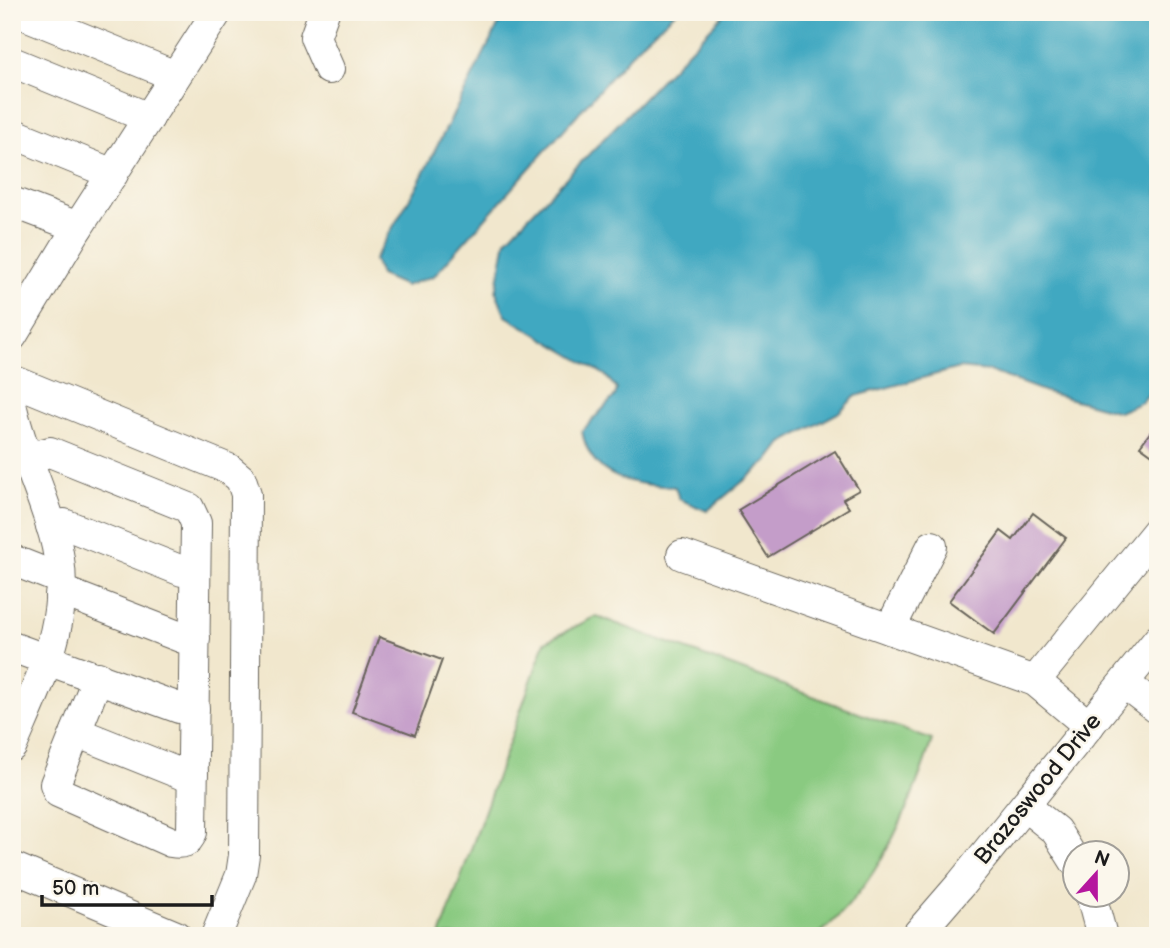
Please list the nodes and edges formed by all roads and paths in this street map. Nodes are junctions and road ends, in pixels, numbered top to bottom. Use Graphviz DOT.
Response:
graph roads {
  1 [pos="18,12"];
  2 [pos="217,12"];
  3 [pos="324,12"];
  4 [pos="12,62"];
  5 [pos="329,69"];
  6 [pos="174,78"];
  7 [pos="149,118"];
  8 [pos="12,133"];
  9 [pos="113,174"];
  10 [pos="12,202"];
  11 [pos="78,227"];
  12 [pos="14,326"];
  13 [pos="12,380"];
  14 [pos="13,413"];
  15 [pos="26,458"];
  16 [pos="25,490"];
  17 [pos="51,526"];
  18 [pos="1158,530"];
  19 [pos="932,546"];
  20 [pos="682,555"];
  21 [pos="12,560"];
  22 [pos="195,573"];
  23 [pos="60,585"];
  24 [pos="890,629"];
  25 [pos="195,638"];
  26 [pos="1158,640"];
  27 [pos="12,647"];
  28 [pos="48,660"];
  29 [pos="98,677"];
  30 [pos="1035,681"];
  31 [pos="1124,683"];
  32 [pos="194,709"];
  33 [pos="1158,709"];
  34 [pos="1089,726"];
  35 [pos="76,732"];
  36 [pos="12,746"];
  37 [pos="193,774"];
  38 [pos="1025,806"];
  39 [pos="1062,841"];
  40 [pos="12,867"];
  41 [pos="1095,909"];
  42 [pos="176,936"];
  43 [pos="216,936"];
  44 [pos="916,936"];
  45 [pos="1102,936"];
  1 -- 6 [label="street"];
  2 -- 6 [label="street"];
  3 -- 5 [label="street"];
  4 -- 7 [label="street"];
  6 -- 7 [label="street"];
  7 -- 9 [label="street"];
  8 -- 9 [label="street"];
  9 -- 11 [label="street"];
  10 -- 11 [label="street"];
  11 -- 12 [label="street"];
  13 -- 43 [label="street"];
  14 -- 15 [label="street"];
  15 -- 16 [label="street"];
  15 -- 22 [label="street"];
  16 -- 17 [label="street"];
  17 -- 22 [label="street"];
  17 -- 23 [label="street"];
  18 -- 30 [label="street"];
  19 -- 24 [label="street"];
  20 -- 24 [label="street"];
  21 -- 23 [label="street"];
  22 -- 25 [label="street"];
  23 -- 25 [label="street"];
  23 -- 28 [label="street"];
  24 -- 30 [label="street"];
  25 -- 32 [label="street"];
  26 -- 31 [label="street, Brazoswood Drive"];
  27 -- 28 [label="street"];
  28 -- 29 [label="street"];
  28 -- 36 [label="street"];
  29 -- 32 [label="street"];
  29 -- 35 [label="street"];
  30 -- 34 [label="street"];
  31 -- 33 [label="street"];
  31 -- 34 [label="street, Brazoswood Drive"];
  32 -- 37 [label="street"];
  34 -- 38 [label="street, Brazoswood Drive"];
  35 -- 37 [label="street"];
  35 -- 37 [label="street"];
  38 -- 39 [label="street"];
  38 -- 44 [label="street, Brazoswood Drive"];
  40 -- 42 [label="street"];
  41 -- 45 [label="street"];
}
